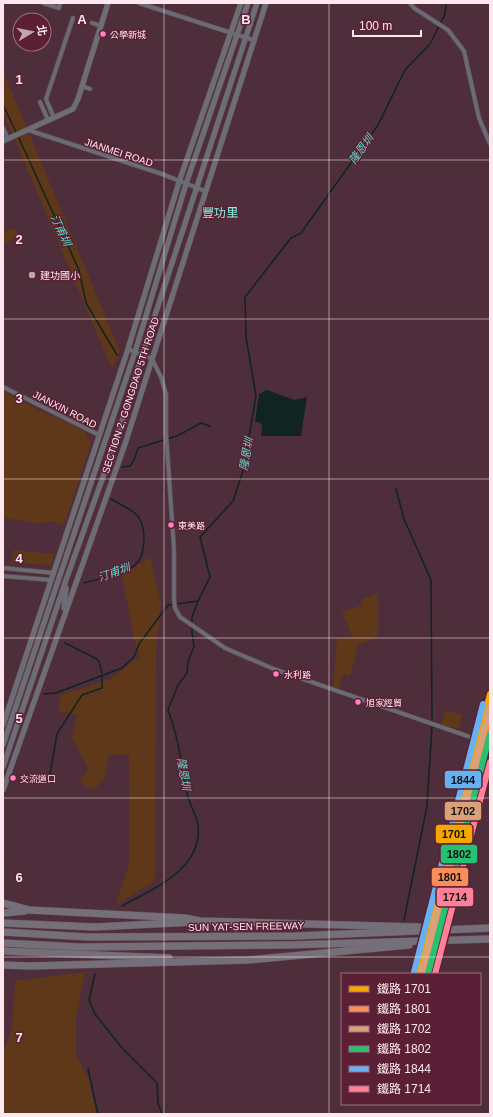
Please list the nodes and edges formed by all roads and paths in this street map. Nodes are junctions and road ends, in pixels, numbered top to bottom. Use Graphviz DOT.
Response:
graph roads {
  1 [pos="43,3"];
  2 [pos="60,3"];
  3 [pos="108,3"];
  4 [pos="138,3"];
  5 [pos="241,3"];
  6 [pos="248,3"];
  7 [pos="257,3"];
  8 [pos="266,3"];
  9 [pos="410,3"];
  10 [pos="74,18"];
  11 [pos="92,23"];
  12 [pos="101,26"];
  13 [pos="231,33"];
  14 [pos="237,35"];
  15 [pos="246,37"];
  16 [pos="253,40"];
  17 [pos="82,86"];
  18 [pos="90,89"];
  19 [pos="40,102"];
  20 [pos="54,118"];
  21 [pos="48,120"];
  22 [pos="3,128"];
  23 [pos="27,130"];
  24 [pos="5,140"];
  25 [pos="490,142"];
  26 [pos="179,182"];
  27 [pos="186,184"];
  28 [pos="196,188"];
  29 [pos="205,191"];
  30 [pos="128,349"];
  31 [pos="135,352"];
  32 [pos="142,355"];
  33 [pos="152,359"];
  34 [pos="3,387"];
  35 [pos="99,435"];
  36 [pos="3,568"];
  37 [pos="54,573"];
  38 [pos="3,576"];
  39 [pos="51,580"];
  40 [pos="66,580"];
  41 [pos="64,615"];
  42 [pos="3,725"];
  43 [pos="3,745"];
  44 [pos="490,747"];
  45 [pos="3,766"];
  46 [pos="3,790"];
  47 [pos="3,903"];
  48 [pos="29,910"];
  49 [pos="3,913"];
  50 [pos="200,921"];
  51 [pos="3,923"];
  52 [pos="490,928"];
  53 [pos="480,929"];
  54 [pos="3,932"];
  55 [pos="490,940"];
  56 [pos="445,941"];
  57 [pos="3,943"];
  58 [pos="3,951"];
  59 [pos="203,961"];
  60 [pos="3,963"];
  1 -- 2 [label="street"];
  3 -- 12 [label="street"];
  4 -- 13 [label="street"];
  5 -- 13 [label="street, SECTION 2, GONGDAO 5TH ROAD"];
  6 -- 14 [label="street, SECTION 2, GONGDAO 5TH ROAD"];
  7 -- 15 [label="street, SECTION 2, GONGDAO 5TH ROAD"];
  8 -- 16 [label="street, SECTION 2, GONGDAO 5TH ROAD"];
  9 -- 25 [label="street"];
  10 -- 20 [label="street"];
  11 -- 12 [label="street"];
  12 -- 17 [label="street"];
  13 -- 14 [label="street"];
  13 -- 26 [label="street, SECTION 2, GONGDAO 5TH ROAD"];
  14 -- 15 [label="street"];
  14 -- 27 [label="street, SECTION 2, GONGDAO 5TH ROAD"];
  15 -- 16 [label="street"];
  15 -- 28 [label="street, SECTION 2, GONGDAO 5TH ROAD"];
  16 -- 29 [label="street, SECTION 2, GONGDAO 5TH ROAD"];
  17 -- 18 [label="street"];
  17 -- 20 [label="street"];
  19 -- 21 [label="street"];
  20 -- 21 [label="street"];
  21 -- 23 [label="street"];
  22 -- 24 [label="street"];
  23 -- 24 [label="street"];
  23 -- 26 [label="street, JIANMEI ROAD"];
  26 -- 27 [label="street, JIANMEI ROAD"];
  26 -- 30 [label="street, SECTION 2, GONGDAO 5TH ROAD"];
  27 -- 28 [label="street, JIANMEI ROAD"];
  27 -- 31 [label="street, SECTION 2, GONGDAO 5TH ROAD"];
  28 -- 29 [label="street, JIANMEI ROAD"];
  28 -- 32 [label="street, SECTION 2, GONGDAO 5TH ROAD"];
  29 -- 33 [label="street, SECTION 2, GONGDAO 5TH ROAD"];
  30 -- 31 [label="street"];
  30 -- 35 [label="street, SECTION 2, GONGDAO 5TH ROAD"];
  31 -- 32 [label="street"];
  31 -- 43 [label="street, SECTION 2, GONGDAO 5TH ROAD"];
  32 -- 33 [label="street"];
  32 -- 40 [label="street, SECTION 2, GONGDAO 5TH ROAD"];
  33 -- 41 [label="street, SECTION 2, GONGDAO 5TH ROAD"];
  33 -- 44 [label="street"];
  34 -- 35 [label="street, JIANXIN ROAD"];
  35 -- 37 [label="street, SECTION 2, GONGDAO 5TH ROAD"];
  36 -- 37 [label="street"];
  37 -- 39 [label="street, SECTION 2, GONGDAO 5TH ROAD"];
  38 -- 39 [label="street"];
  39 -- 42 [label="street, SECTION 2, GONGDAO 5TH ROAD"];
  40 -- 41 [label="street"];
  40 -- 45 [label="street, SECTION 2, GONGDAO 5TH ROAD"];
  41 -- 46 [label="street, SECTION 2, GONGDAO 5TH ROAD"];
  47 -- 48 [label="highway"];
  48 -- 49 [label="highway"];
  48 -- 50 [label="highway"];
  50 -- 51 [label="highway"];
  50 -- 53 [label="highway"];
  52 -- 53 [label="highway, SUN YAT-SEN FREEWAY"];
  53 -- 54 [label="highway, SUN YAT-SEN FREEWAY"];
  55 -- 56 [label="highway, SUN YAT-SEN FREEWAY"];
  56 -- 57 [label="highway, SUN YAT-SEN FREEWAY"];
  56 -- 59 [label="highway"];
  58 -- 59 [label="highway"];
  59 -- 60 [label="highway"];
}
